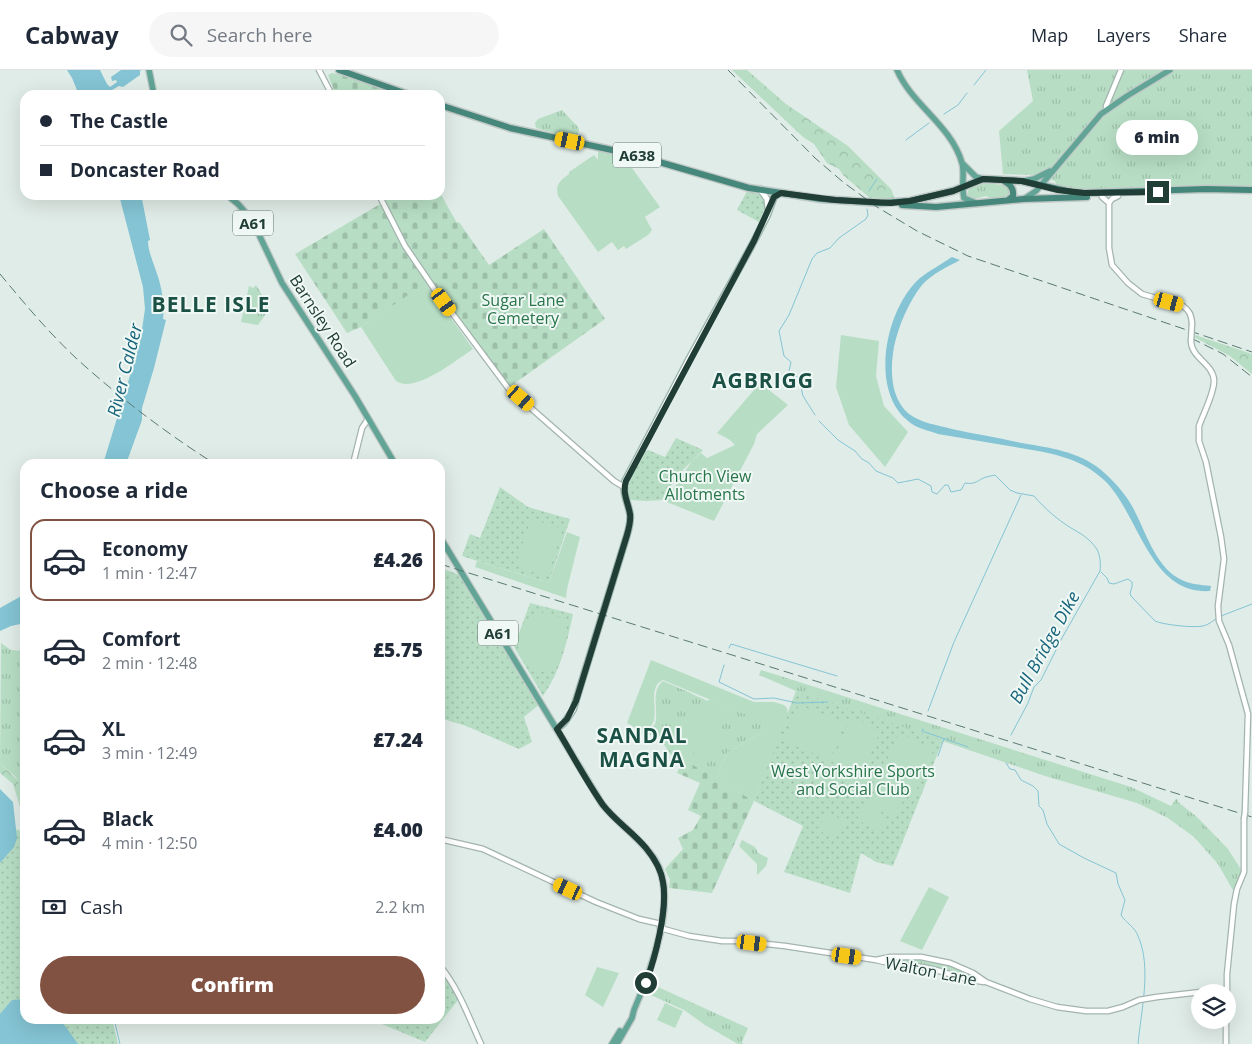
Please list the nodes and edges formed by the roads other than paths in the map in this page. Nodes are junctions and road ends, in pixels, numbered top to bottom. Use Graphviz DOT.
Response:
graph roads {
  1 [pos="319,70"];
  2 [pos="326,70"];
  3 [pos="339,70"];
  4 [pos="897,70"];
  5 [pos="1121,70"];
  6 [pos="1170,70"];
  7 [pos="149,71"];
  8 [pos="324,78"];
  9 [pos="153,90"];
  10 [pos="330,90"];
  11 [pos="396,90"];
  12 [pos="445,107"];
  13 [pos="1107,110"];
  14 [pos="962,163"];
  15 [pos="1054,169"];
  16 [pos="983,179"];
  17 [pos="1001,179"];
  18 [pos="1022,181"];
  19 [pos="1040,185"];
  20 [pos="963,186"];
  21 [pos="760,189"];
  22 [pos="1058,190"];
  23 [pos="1252,190"];
  24 [pos="1158,192"];
  25 [pos="781,193"];
  26 [pos="793,195"];
  27 [pos="928,198"];
  28 [pos="1107,198"];
  29 [pos="1024,199"];
  30 [pos="234,200"];
  31 [pos="382,200"];
  32 [pos="776,200"];
  33 [pos="1008,200"];
  34 [pos="891,203"];
  35 [pos="978,203"];
  36 [pos="950,206"];
  37 [pos="769,211"];
  38 [pos="368,419"];
  39 [pos="354,459"];
  40 [pos="392,459"];
  41 [pos="624,487"];
  42 [pos="445,545"];
  43 [pos="557,729"];
  44 [pos="445,840"];
  45 [pos="660,926"];
  46 [pos="921,957"];
  47 [pos="876,960"];
  48 [pos="950,963"];
  49 [pos="920,967"];
  50 [pos="445,972"];
  51 [pos="947,972"];
  52 [pos="986,982"];
  53 [pos="1228,984"];
  54 [pos="1191,994"];
  55 [pos="634,1010"];
  56 [pos="1226,1029"];
  57 [pos="481,1044"];
  58 [pos="612,1044"];
  59 [pos="617,1044"];
  60 [pos="1226,1044"];
  1 -- 8 [label="street"];
  2 -- 8 [label="street"];
  3 -- 11 [label="highway"];
  4 -- 14 [label="main road"];
  5 -- 13 [label="street"];
  6 -- 13 [label="main road"];
  7 -- 9 [label="main road"];
  8 -- 10 [label="street"];
  12 -- 21 [label="highway, A638"];
  13 -- 15 [label="main road"];
  14 -- 16 [label="main road"];
  14 -- 20 [label="main road"];
  15 -- 18 [label="main road"];
  15 -- 19 [label="main road"];
  15 -- 22 [label="main road"];
  16 -- 17 [label="highway, A638"];
  16 -- 20 [label="highway, A638"];
  17 -- 18 [label="highway, A638"];
  17 -- 33 [label="highway"];
  18 -- 19 [label="highway, A638"];
  19 -- 22 [label="highway, A638"];
  19 -- 29 [label="main road"];
  20 -- 27 [label="highway, A638"];
  20 -- 35 [label="main road"];
  21 -- 25 [label="highway, A638"];
  21 -- 37 [label="main road"];
  22 -- 28 [label="highway, A638"];
  23 -- 24 [label="highway, A638"];
  24 -- 28 [label="highway, A638"];
  24 -- 28 [label="highway, A638"];
  25 -- 26 [label="highway, A638"];
  25 -- 32 [label="main road"];
  25 -- 37 [label="main road"];
  26 -- 32 [label="main road"];
  26 -- 34 [label="highway, A638"];
  27 -- 34 [label="highway, A638"];
  27 -- 36 [label="highway"];
  28 -- 29 [label="highway, A638"];
  28 -- 53 [label="street, bridge"];
  29 -- 33 [label="highway, A638"];
  30 -- 38 [label="main road, Barnsley Road / A61"];
  31 -- 41 [label="street"];
  32 -- 37 [label="main road"];
  33 -- 35 [label="highway, A638"];
  34 -- 36 [label="highway, A638"];
  35 -- 36 [label="highway, A638"];
  37 -- 41 [label="main road"];
  38 -- 39 [label="street"];
  38 -- 40 [label="main road, Barnsley Road / A61"];
  41 -- 43 [label="main road"];
  42 -- 43 [label="main road, A61"];
  43 -- 45 [label="main road, A61"];
  44 -- 45 [label="street, Walton Lane"];
  45 -- 47 [label="street, Walton Lane"];
  45 -- 55 [label="main road, A61"];
  46 -- 47 [label="street, Walton Lane"];
  46 -- 48 [label="street, Walton Lane"];
  46 -- 49 [label="street"];
  47 -- 49 [label="street, Walton Lane"];
  48 -- 51 [label="street"];
  48 -- 52 [label="street, Walton Lane"];
  49 -- 51 [label="street, Walton Lane"];
  50 -- 57 [label="street"];
  51 -- 52 [label="street, Walton Lane"];
  52 -- 54 [label="street, Walton Lane"];
  55 -- 58 [label="main road, A61"];
  55 -- 59 [label="main road, A61"];
  56 -- 60 [label="street"];
}
